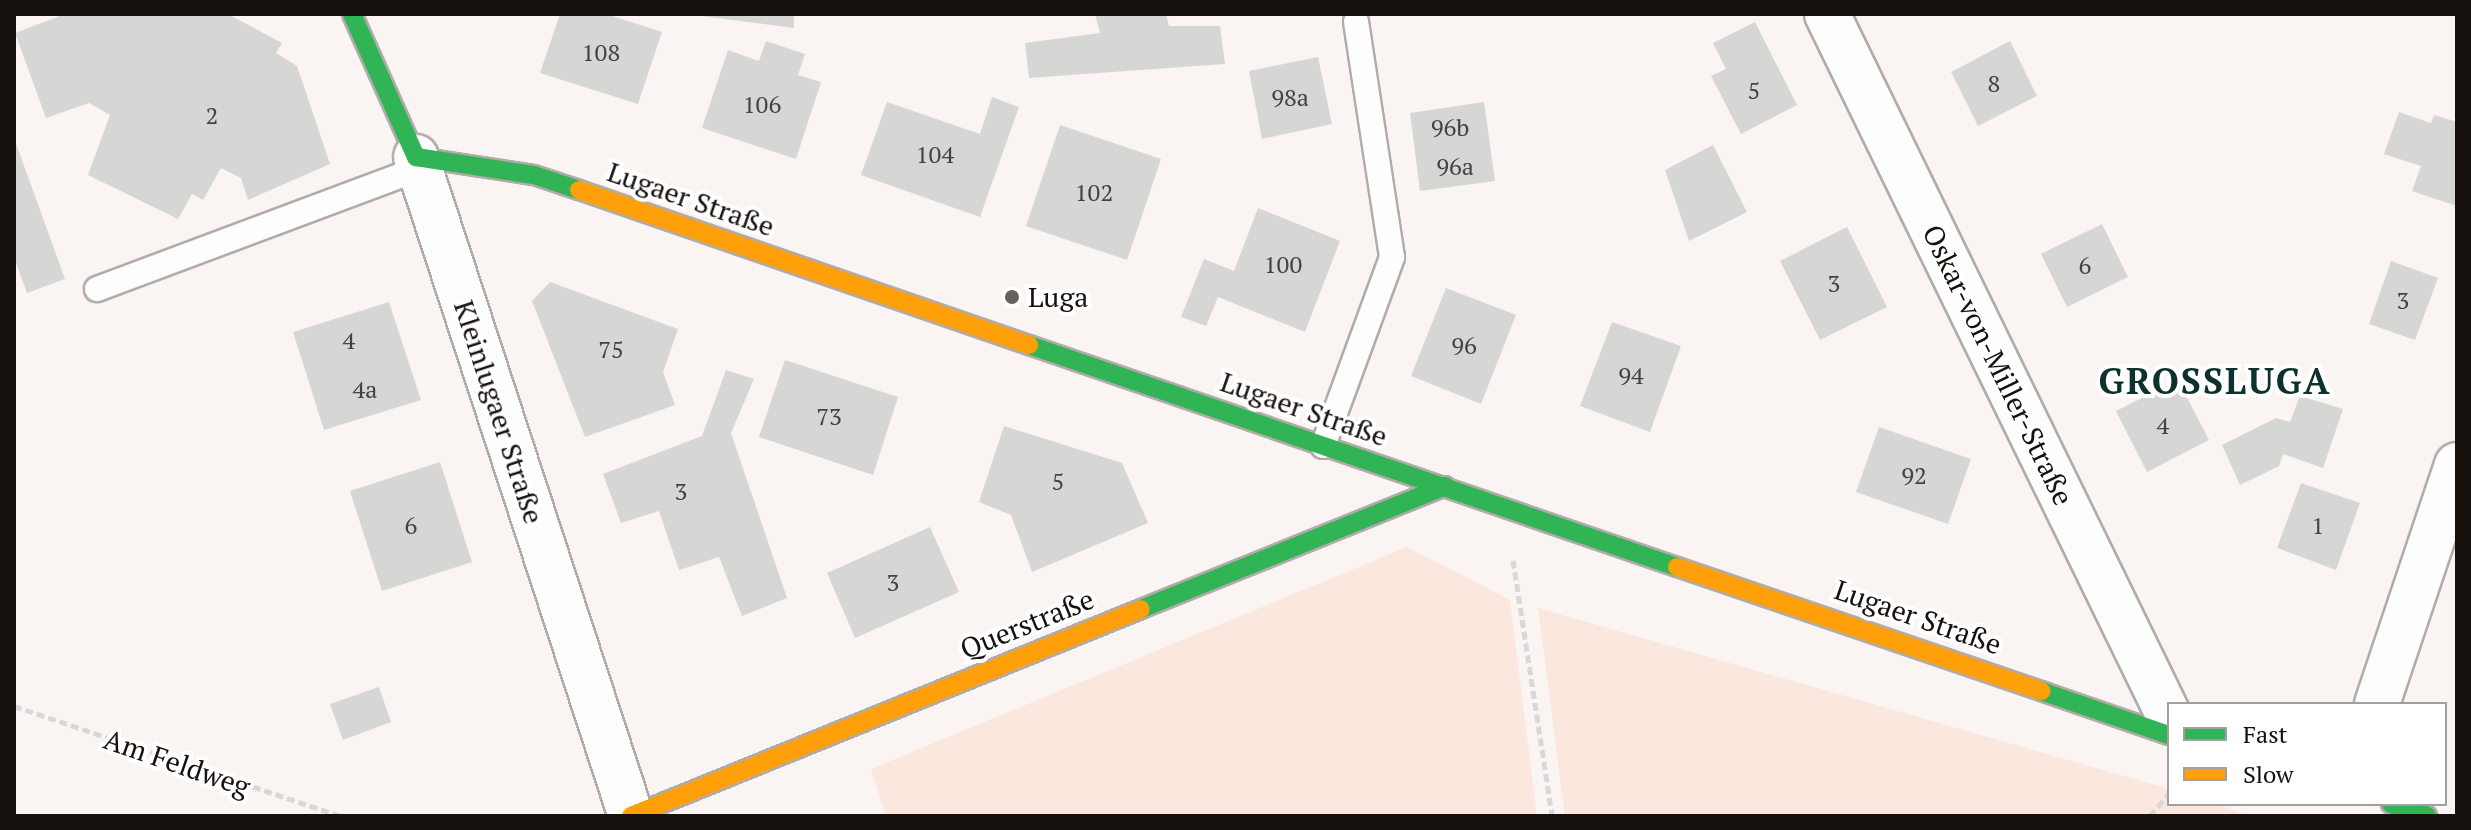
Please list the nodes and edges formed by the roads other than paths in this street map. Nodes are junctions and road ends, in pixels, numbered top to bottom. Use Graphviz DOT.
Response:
graph roads {
  1 [pos="352,14"];
  2 [pos="1827,14"];
  3 [pos="1356,22"];
  4 [pos="418,162"];
  5 [pos="97,289"];
  6 [pos="1323,446"];
  7 [pos="2457,465"];
  8 [pos="1445,486"];
  9 [pos="2378,702"];
  10 [pos="2167,712"];
  11 [pos="2167,734"];
  12 [pos="2397,806"];
  13 [pos="630,815"];
  14 [pos="2427,816"];
  1 -- 4 [label="street, Kleinlugaer Straße"];
  2 -- 10 [label="street, Oskar-von-Miller-Straße"];
  3 -- 6 [label="lane"];
  4 -- 5 [label="lane"];
  4 -- 6 [label="street, Lugaer Straße"];
  4 -- 13 [label="street, Kleinlugaer Straße"];
  6 -- 8 [label="street, Lugaer Straße"];
  7 -- 9 [label="street"];
  8 -- 11 [label="street, Lugaer Straße"];
  8 -- 13 [label="street, Querstraße"];
  12 -- 14 [label="street"];
}
